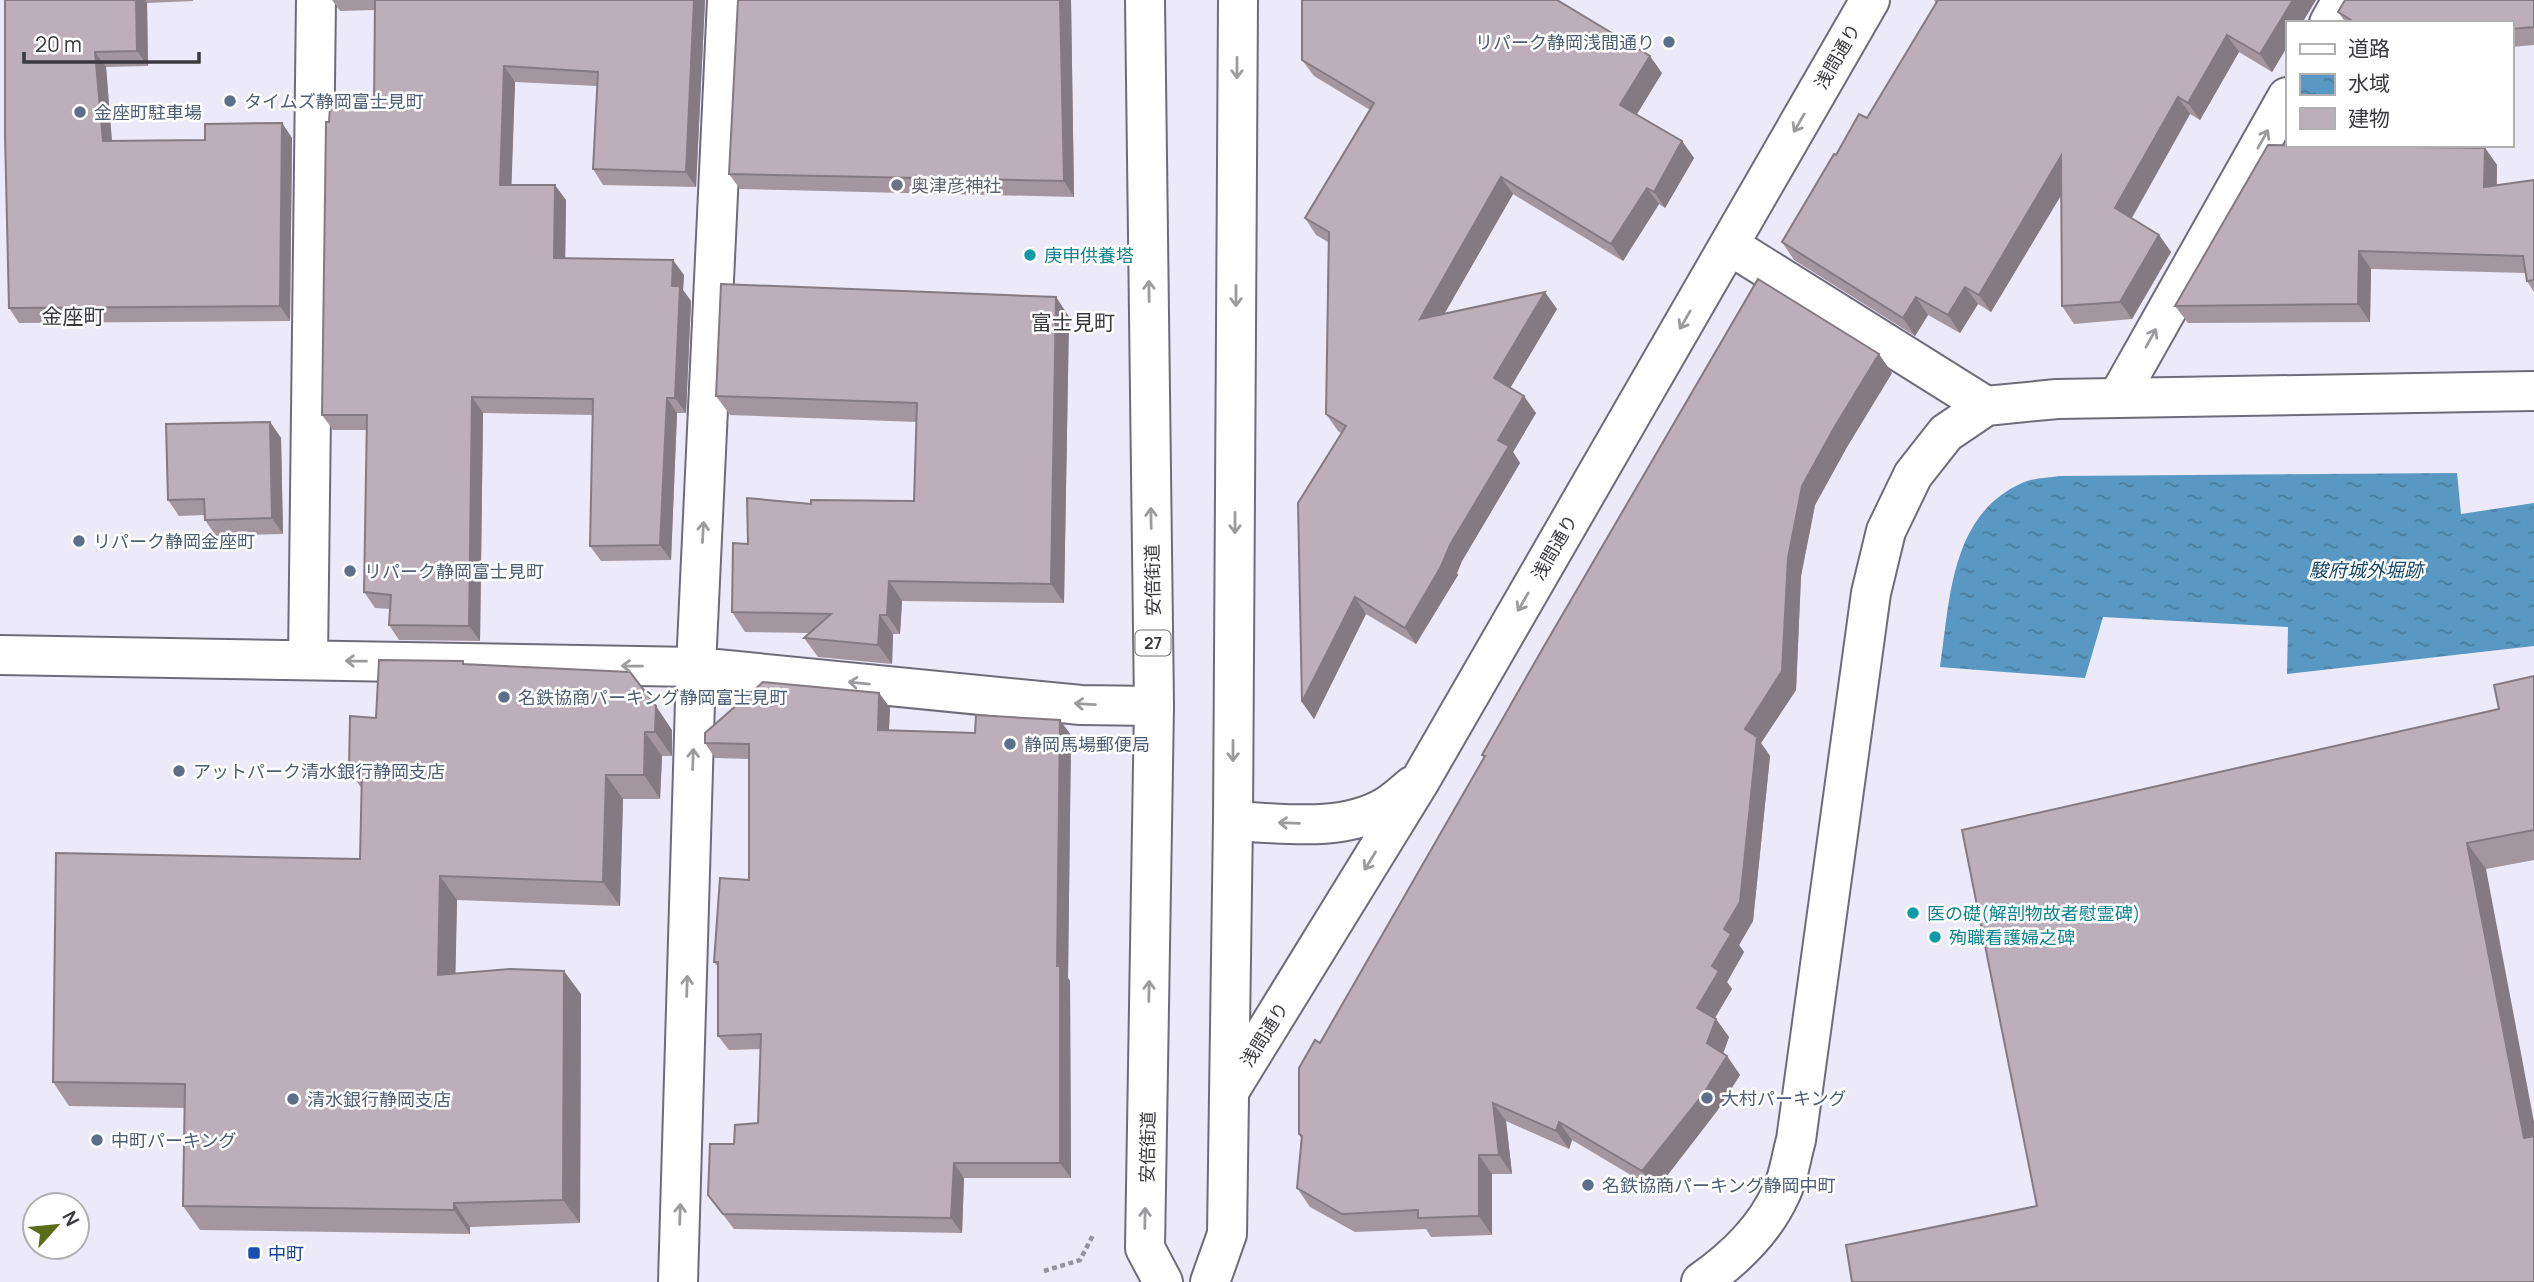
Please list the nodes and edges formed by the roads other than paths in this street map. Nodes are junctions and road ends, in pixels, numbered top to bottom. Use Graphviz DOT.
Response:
graph roads {
  1 [pos="316,0"];
  2 [pos="727,0"];
  3 [pos="1145,0"];
  4 [pos="1238,0"];
  5 [pos="1870,0"];
  6 [pos="2342,0"];
  7 [pos="2330,21"];
  8 [pos="2286,99"];
  9 [pos="1729,245"];
  10 [pos="2534,391"];
  11 [pos="2118,397"];
  12 [pos="1986,406"];
  13 [pos="0,655"];
  14 [pos="308,660"];
  15 [pos="696,667"];
  16 [pos="1154,706"];
  17 [pos="1419,780"];
  18 [pos="1233,821"];
  19 [pos="1230,1090"];
  20 [pos="678,1282"];
  21 [pos="1163,1282"];
  22 [pos="1210,1282"];
  23 [pos="1701,1282"];
  1 -- 14 [label="street"];
  15 -- 2 [label="street, one-way"];
  16 -- 3 [label="street, 安倍街道 / 27, one-way"];
  4 -- 18 [label="street, one-way"];
  5 -- 9 [label="street, 浅間通り, one-way"];
  6 -- 7 [label="street"];
  11 -- 8 [label="street, one-way"];
  9 -- 12 [label="street"];
  9 -- 17 [label="street, 浅間通り, one-way"];
  10 -- 11 [label="street"];
  11 -- 12 [label="street"];
  12 -- 23 [label="street"];
  13 -- 14 [label="street"];
  15 -- 14 [label="street, one-way"];
  16 -- 15 [label="street, one-way"];
  20 -- 15 [label="street, one-way"];
  21 -- 16 [label="street, 安倍街道 / 27, one-way"];
  17 -- 18 [label="street, one-way"];
  17 -- 19 [label="street, 浅間通り, one-way"];
  18 -- 19 [label="street"];
  19 -- 22 [label="street"];
}
